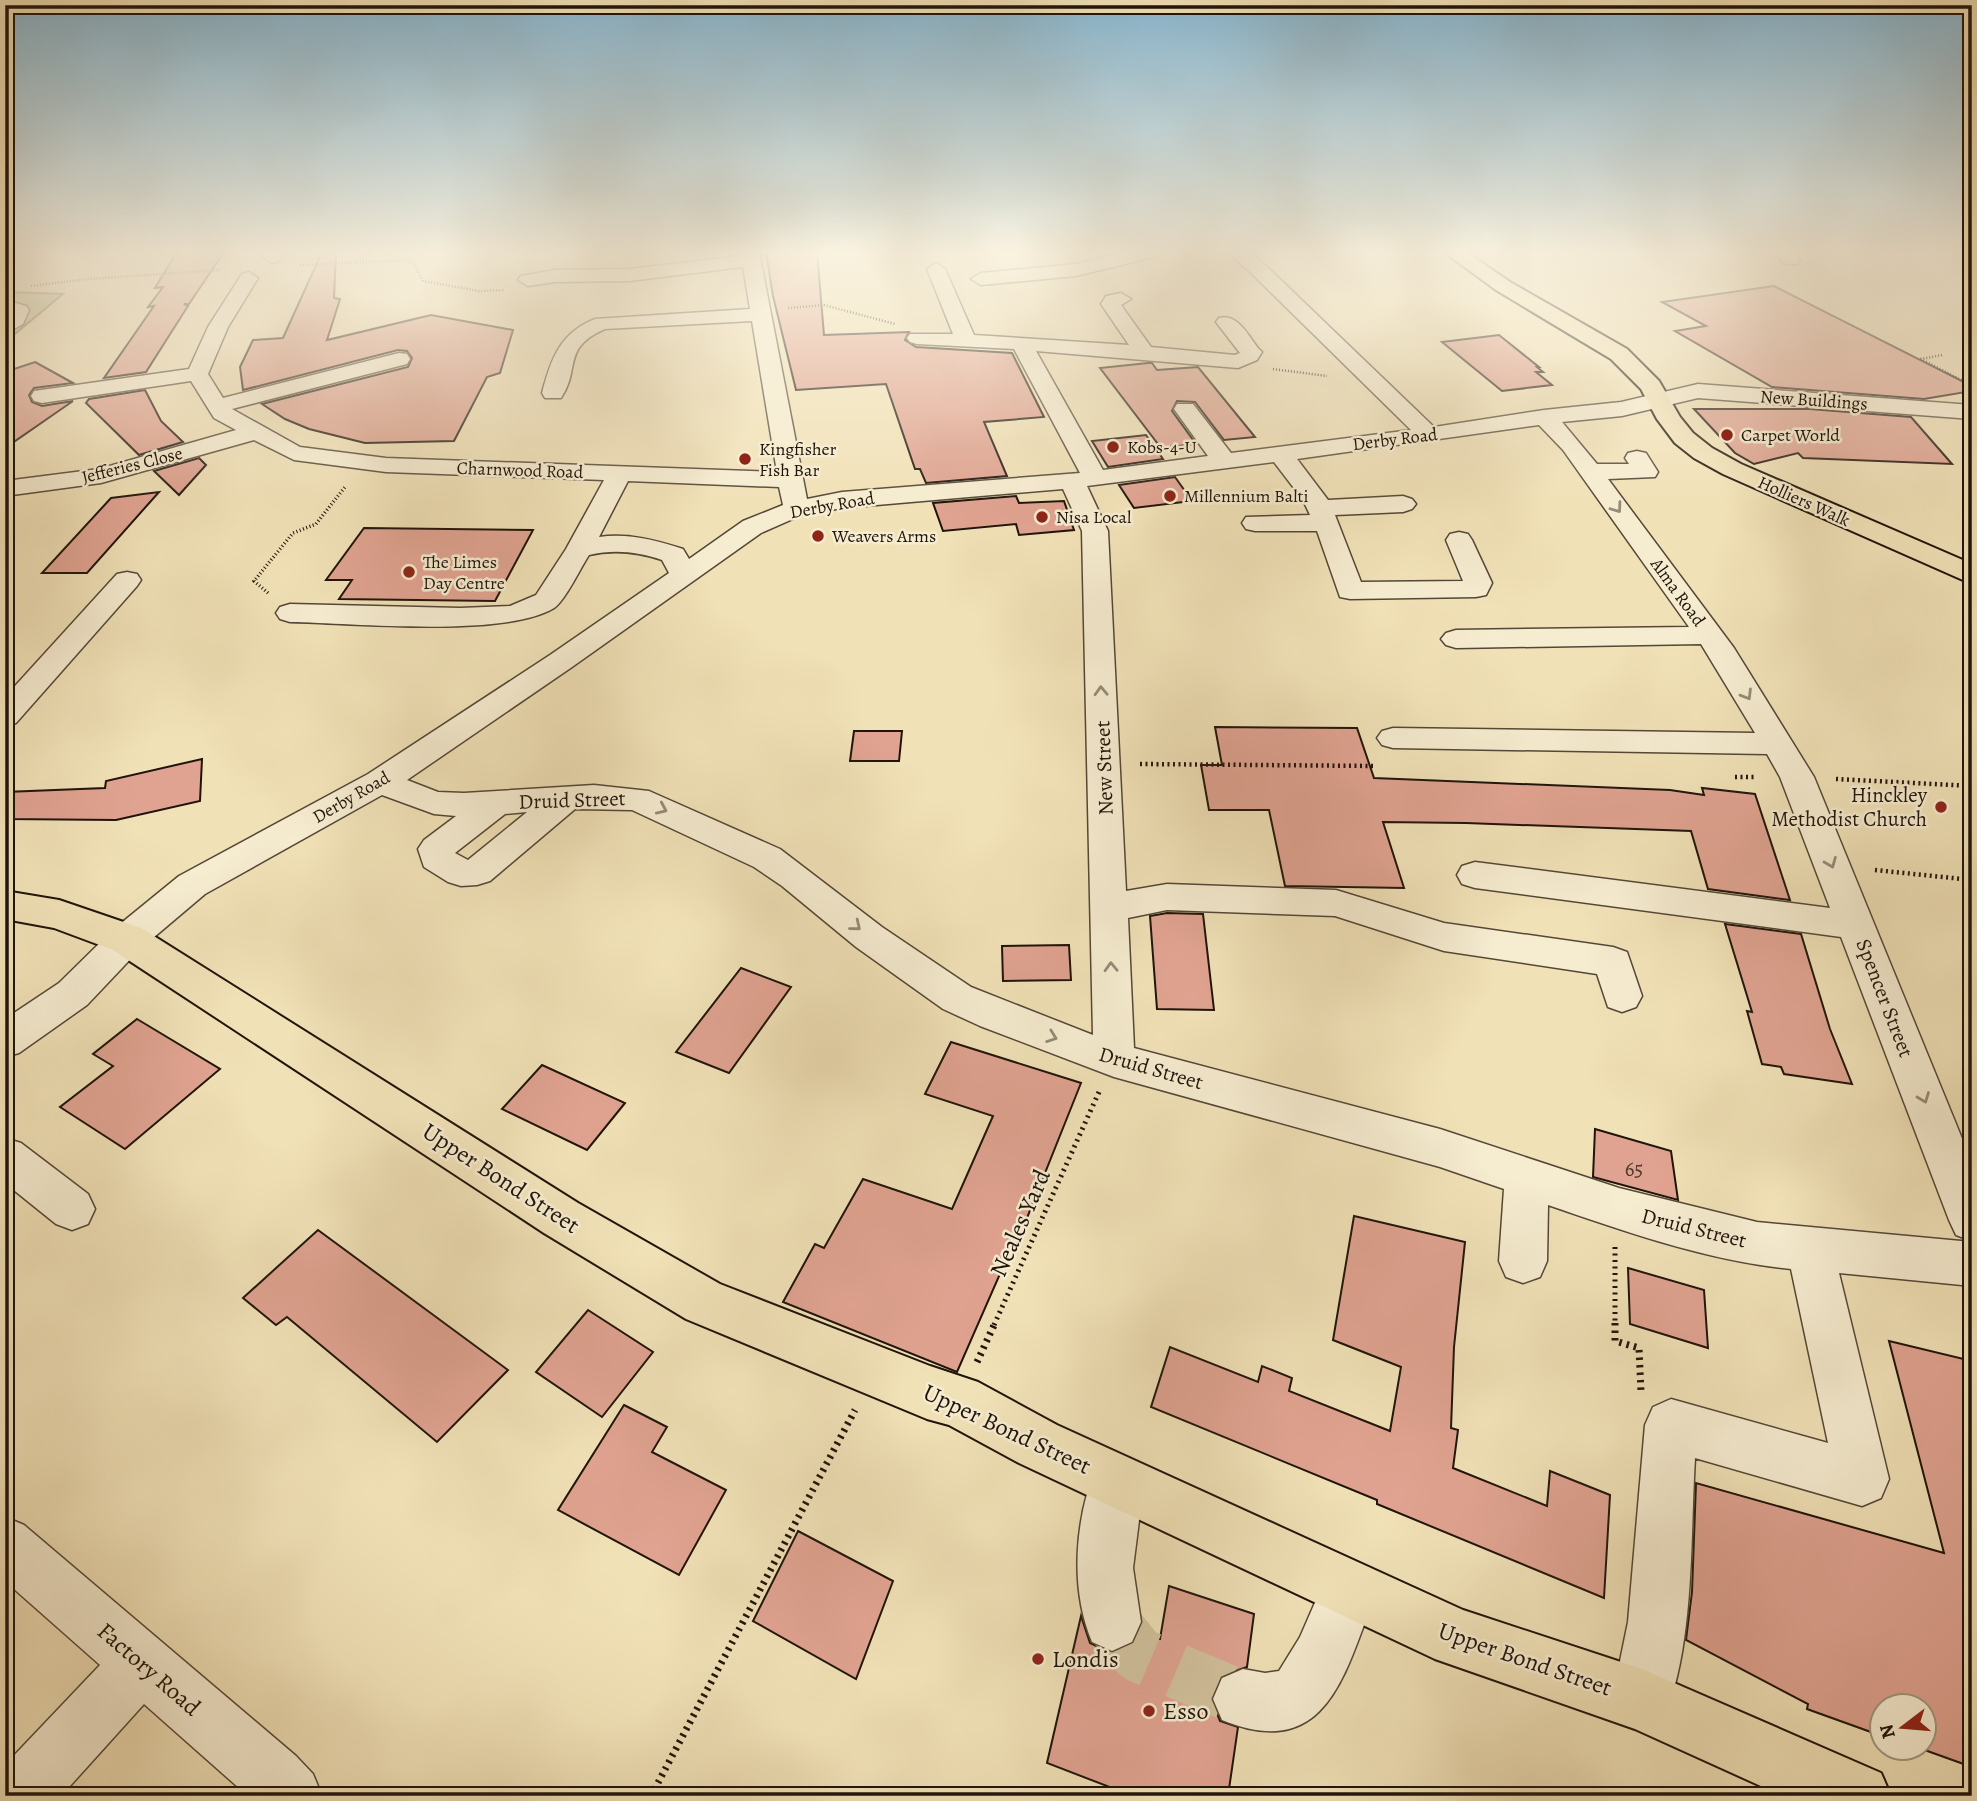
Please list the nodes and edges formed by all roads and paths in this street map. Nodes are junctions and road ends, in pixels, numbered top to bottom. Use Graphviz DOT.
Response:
graph roads {
  1 [pos="214,336"];
  2 [pos="578,336"];
  3 [pos="766,336"];
  4 [pos="947,336"];
  5 [pos="961,336"];
  6 [pos="1133,336"];
  7 [pos="1237,336"];
  8 [pos="1327,336"];
  9 [pos="1590,336"];
  10 [pos="917,338"];
  11 [pos="963,340"];
  12 [pos="1022,345"];
  13 [pos="1144,352"];
  14 [pos="1942,355"];
  15 [pos="399,359"];
  16 [pos="1238,362"];
  17 [pos="197,374"];
  18 [pos="1374,382"];
  19 [pos="1972,386"];
  20 [pos="553,393"];
  21 [pos="42,396"];
  22 [pos="1658,400"];
  23 [pos="217,406"];
  24 [pos="1185,409"];
  25 [pos="1544,417"];
  26 [pos="1967,419"];
  27 [pos="257,432"];
  28 [pos="1429,435"];
  29 [pos="1280,454"];
  30 [pos="1637,458"];
  31 [pos="1224,461"];
  32 [pos="366,462"];
  33 [pos="1590,471"];
  34 [pos="620,473"];
  35 [pos="1084,479"];
  36 [pos="790,480"];
  37 [pos="5,489"];
  38 [pos="1403,505"];
  39 [pos="795,509"];
  40 [pos="1323,516"];
  41 [pos="1255,523"];
  42 [pos="1459,540"];
  43 [pos="579,549"];
  44 [pos="684,575"];
  45 [pos="1972,575"];
  46 [pos="127,580"];
  47 [pos="290,614"];
  48 [pos="1710,635"];
  49 [pos="1456,639"];
  50 [pos="5,716"];
  51 [pos="1393,738"];
  52 [pos="1787,761"];
  53 [pos="380,782"];
  54 [pos="566,798"];
  55 [pos="496,803"];
  56 [pos="1972,851"];
  57 [pos="1972,865"];
  58 [pos="1832,866"];
  59 [pos="1475,875"];
  60 [pos="1972,880"];
  61 [pos="5,905"];
  62 [pos="1109,908"];
  63 [pos="1856,925"];
  64 [pos="127,939"];
  65 [pos="1622,996"];
  66 [pos="5,1041"];
  67 [pos="1114,1060"];
  68 [pos="5,1157"];
  69 [pos="1527,1177"];
  70 [pos="72,1209"];
  71 [pos="1972,1220"];
  72 [pos="1810,1249"];
  73 [pos="1522,1261"];
  74 [pos="1972,1264"];
  75 [pos="876,1369"];
  76 [pos="959,1401"];
  77 [pos="1117,1480"];
  78 [pos="5,1544"];
  79 [pos="1350,1588"];
  80 [pos="1112,1622"];
  81 [pos="142,1662"];
  82 [pos="1242,1699"];
  83 [pos="1642,1700"];
  84 [pos="19,1796"];
  85 [pos="292,1796"];
  86 [pos="651,1796"];
  87 [pos="1857,1796"];
  1 -- 17 [label="street"];
  2 -- 20 [label="street"];
  3 -- 36 [label="street"];
  4 -- 11 [label="path"];
  5 -- 11 [label="street"];
  6 -- 13 [label="street"];
  7 -- 16 [label="street"];
  8 -- 18 [label="street"];
  9 -- 22 [label="main road, Holliers Walk"];
  10 -- 11 [label="street"];
  11 -- 12 [label="street"];
  12 -- 13 [label="street"];
  12 -- 35 [label="street, New Street"];
  13 -- 16 [label="street"];
  14 -- 19 [label="path"];
  15 -- 23 [label="street"];
  16 -- 18 [label="path"];
  17 -- 21 [label="street"];
  17 -- 23 [label="street"];
  18 -- 28 [label="street"];
  22 -- 25 [label="street, Derby Road"];
  22 -- 26 [label="street, New Buildings"];
  22 -- 45 [label="main road, Holliers Walk"];
  23 -- 27 [label="street, Charnwood Road"];
  24 -- 31 [label="street"];
  25 -- 28 [label="street, Derby Road"];
  25 -- 33 [label="street, Alma Road"];
  27 -- 32 [label="street, Charnwood Road"];
  27 -- 37 [label="street, Jefferies Close"];
  28 -- 29 [label="street, Derby Road"];
  29 -- 31 [label="street, Derby Road"];
  29 -- 40 [label="street"];
  30 -- 33 [label="street"];
  31 -- 35 [label="street, Derby Road"];
  32 -- 34 [label="street, Charnwood Road"];
  32 -- 47 [label="path"];
  33 -- 48 [label="street, Alma Road, one-way"];
  34 -- 36 [label="street, Charnwood Road"];
  34 -- 43 [label="street"];
  35 -- 39 [label="street, Derby Road"];
  62 -- 35 [label="street, New Street, one-way"];
  36 -- 39 [label="street"];
  38 -- 40 [label="street"];
  39 -- 44 [label="street, Derby Road"];
  40 -- 41 [label="street"];
  40 -- 42 [label="street"];
  43 -- 44 [label="street"];
  43 -- 47 [label="street"];
  44 -- 53 [label="street, Derby Road"];
  46 -- 50 [label="street"];
  48 -- 49 [label="street"];
  48 -- 52 [label="street, Alma Road, one-way"];
  51 -- 52 [label="street"];
  52 -- 58 [label="street, Spencer Street, one-way"];
  53 -- 55 [label="street, Druid Street"];
  53 -- 64 [label="street, Derby Road"];
  54 -- 55 [label="street, Druid Street"];
  54 -- 55 [label="street"];
  54 -- 67 [label="street, Druid Street, one-way"];
  56 -- 57 [label="path"];
  58 -- 60 [label="path"];
  58 -- 63 [label="street, Spencer Street"];
  59 -- 63 [label="street"];
  61 -- 64 [label="main road, Upper Bond Street"];
  62 -- 65 [label="street"];
  67 -- 62 [label="street, New Street, one-way"];
  63 -- 71 [label="street, Spencer Street, one-way"];
  64 -- 66 [label="street, Derby Road"];
  64 -- 75 [label="main road, Upper Bond Street"];
  67 -- 69 [label="street, Druid Street"];
  67 -- 76 [label="path, Neales Yard"];
  68 -- 70 [label="street"];
  69 -- 72 [label="street, Druid Street"];
  69 -- 73 [label="street"];
  72 -- 74 [label="street, Druid Street"];
  72 -- 83 [label="street"];
  75 -- 76 [label="main road, Upper Bond Street"];
  75 -- 86 [label="path"];
  76 -- 77 [label="main road, Upper Bond Street"];
  77 -- 79 [label="main road, Upper Bond Street"];
  77 -- 80 [label="street"];
  78 -- 81 [label="street, Factory Road"];
  79 -- 82 [label="street"];
  79 -- 83 [label="main road, Upper Bond Street"];
  81 -- 84 [label="street"];
  81 -- 85 [label="street, Factory Road"];
  83 -- 87 [label="main road, Upper Bond Street"];
}
